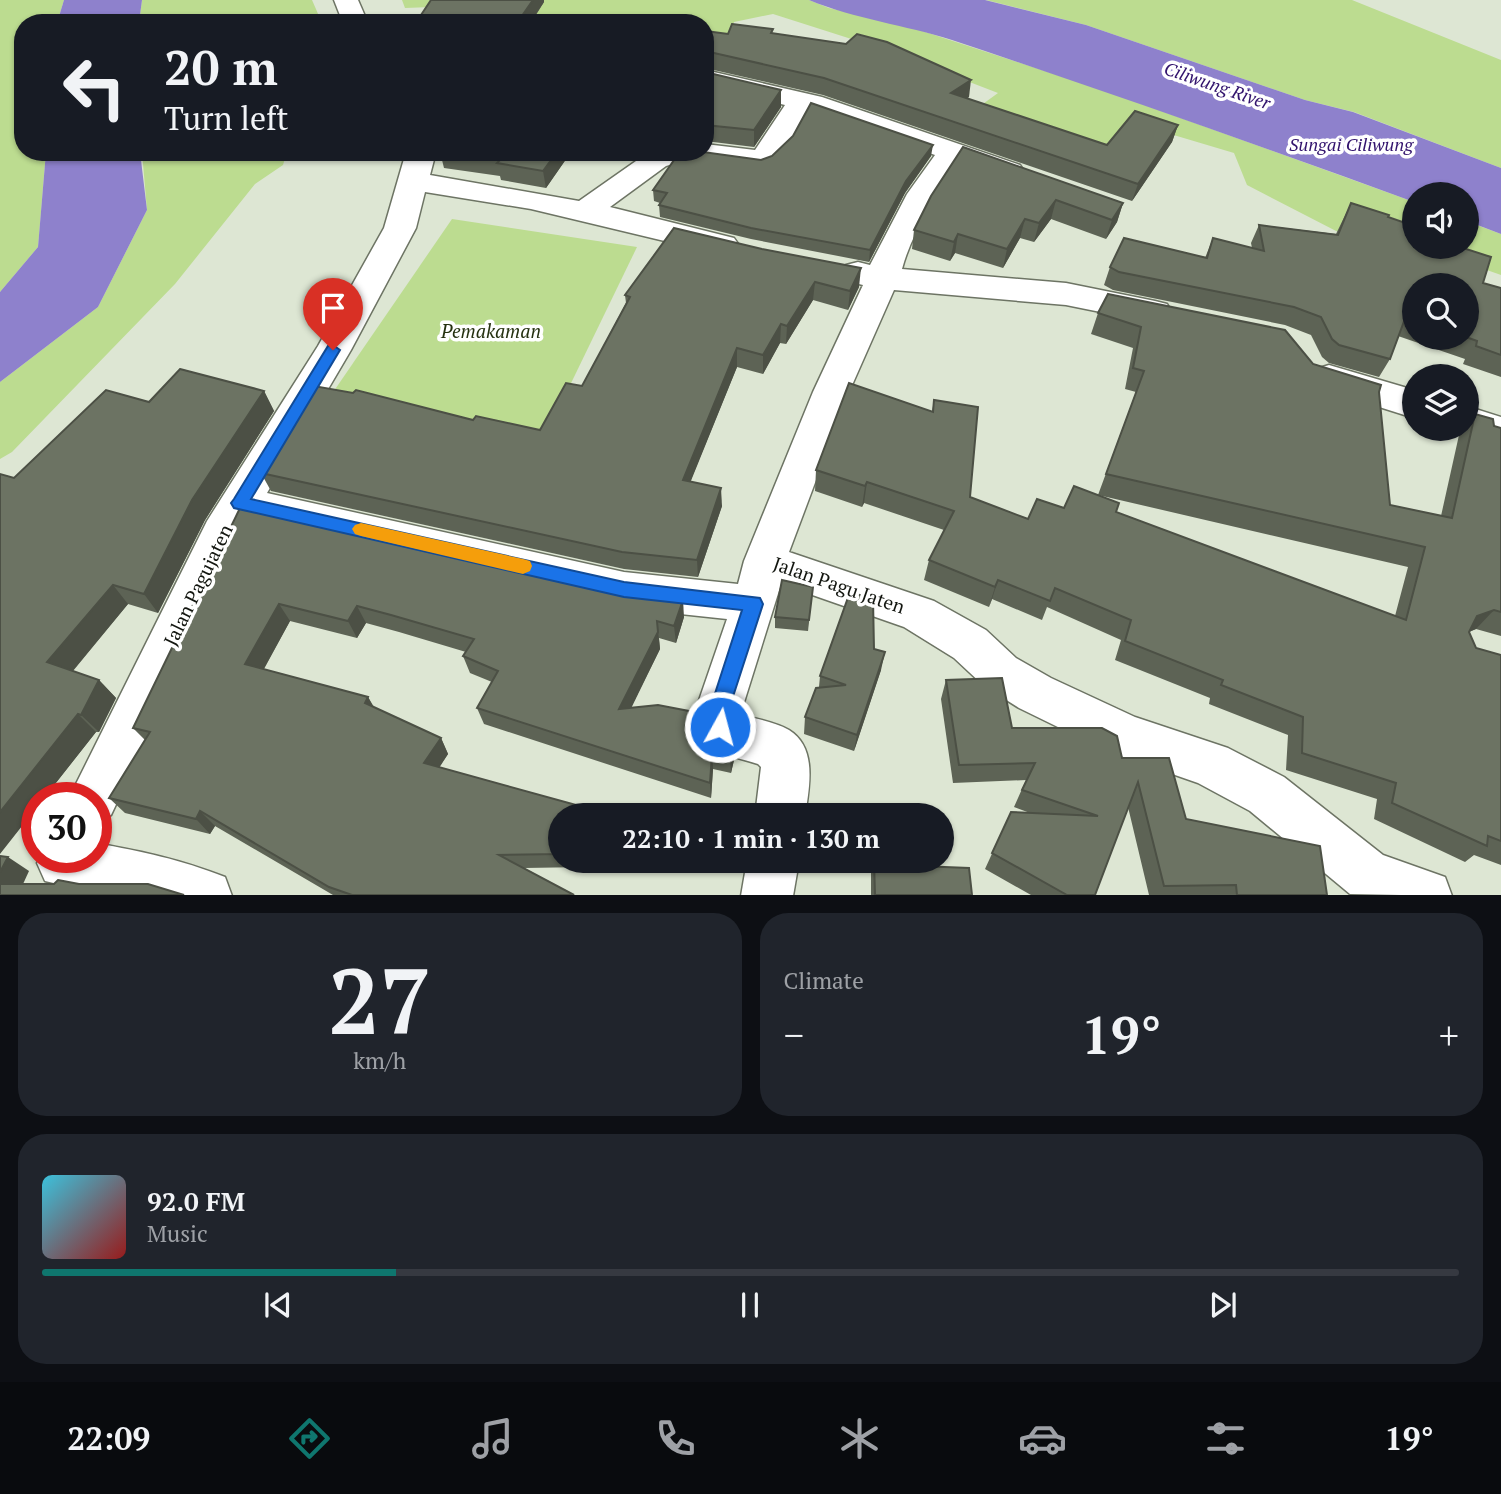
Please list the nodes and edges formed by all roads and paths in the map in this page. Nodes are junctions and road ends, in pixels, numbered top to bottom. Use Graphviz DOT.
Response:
graph roads {
  1 [pos="714,80"];
  2 [pos="802,100"];
  3 [pos="953,151"];
  4 [pos="714,154"];
  5 [pos="658,161"];
  6 [pos="417,167"];
  7 [pos="1039,182"];
  8 [pos="586,210"];
  9 [pos="750,252"];
  10 [pos="830,268"];
  11 [pos="883,278"];
  12 [pos="1189,319"];
  13 [pos="1302,358"];
  14 [pos="1402,400"];
  15 [pos="1479,424"];
  16 [pos="1501,431"];
  17 [pos="239,503"];
  18 [pos="759,582"];
  19 [pos="102,782"];
  20 [pos="782,803"];
  21 [pos="68,873"];
  22 [pos="771,873"];
  23 [pos="1370,886"];
  24 [pos="206,895"];
  25 [pos="767,895"];
  26 [pos="1426,895"];
  1 -- 2 [label="street"];
  2 -- 3 [label="street"];
  2 -- 4 [label="street"];
  3 -- 7 [label="street"];
  3 -- 11 [label="street, Jalan Pagu Jaten"];
  5 -- 8 [label="street"];
  6 -- 8 [label="street"];
  6 -- 17 [label="street, Jalan Pagujaten"];
  8 -- 9 [label="street"];
  10 -- 11 [label="street"];
  11 -- 12 [label="street"];
  11 -- 18 [label="street, Jalan Pagu Jaten"];
  13 -- 14 [label="street"];
  15 -- 16 [label="street"];
  17 -- 18 [label="street"];
  17 -- 19 [label="street, Jalan Pagujaten"];
  18 -- 20 [label="street"];
  18 -- 23 [label="street, Jalan Pagu Jaten"];
  21 -- 24 [label="street"];
  22 -- 25 [label="street"];
  23 -- 26 [label="street, Jalan Pagu Jaten"];
}
